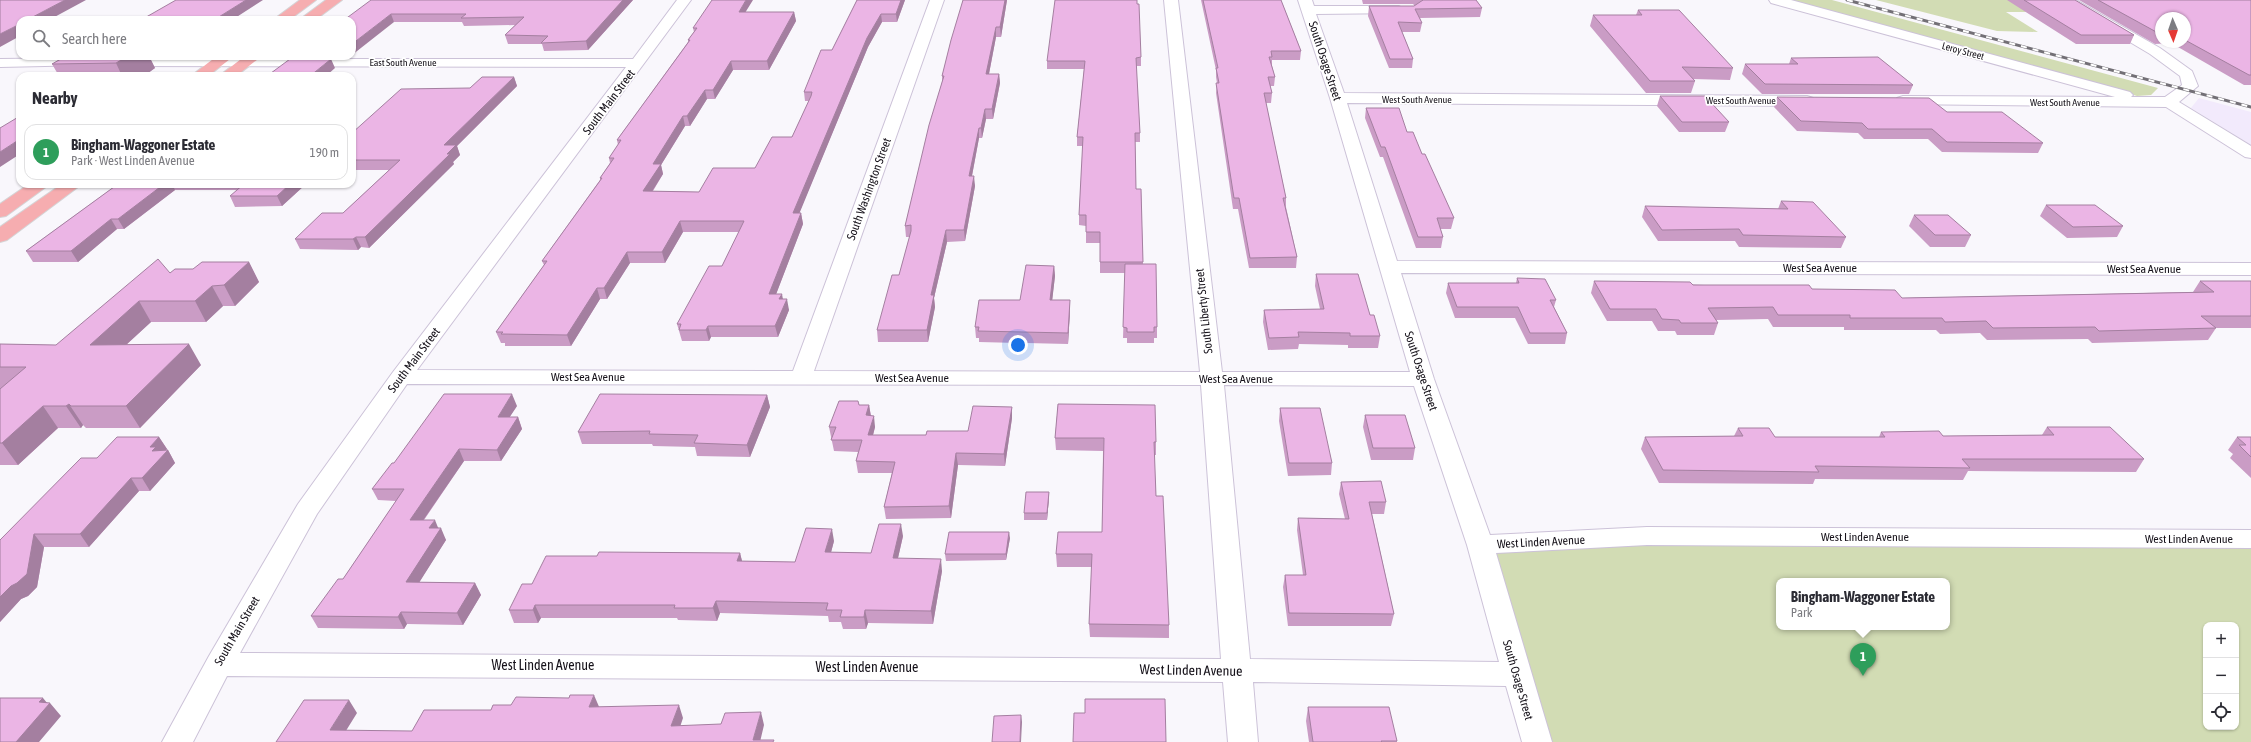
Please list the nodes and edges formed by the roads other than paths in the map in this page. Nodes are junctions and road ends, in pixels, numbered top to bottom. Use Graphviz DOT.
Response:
graph roads {
  1 [pos="309,0"];
  2 [pos="334,0"];
  3 [pos="684,0"];
  4 [pos="937,0"];
  5 [pos="1172,0"];
  6 [pos="1776,0"];
  7 [pos="2066,0"];
  8 [pos="1306,5"];
  9 [pos="1413,10"];
  10 [pos="286,16"];
  11 [pos="312,16"];
  12 [pos="186,60"];
  13 [pos="222,60"];
  14 [pos="249,60"];
  15 [pos="347,60"];
  16 [pos="95,62"];
  17 [pos="111,62"];
  18 [pos="0,63"];
  19 [pos="638,63"];
  20 [pos="204,72"];
  21 [pos="232,72"];
  22 [pos="1338,98"];
  23 [pos="1823,101"];
  24 [pos="1887,101"];
  25 [pos="2151,102"];
  26 [pos="2169,102"];
  27 [pos="2251,153"];
  28 [pos="35,188"];
  29 [pos="68,188"];
  30 [pos="0,212"];
  31 [pos="0,236"];
  32 [pos="1389,267"];
  33 [pos="2251,269"];
  34 [pos="401,377"];
  35 [pos="801,378"];
  36 [pos="1212,379"];
  37 [pos="1423,379"];
  38 [pos="2251,539"];
  39 [pos="1480,545"];
  40 [pos="218,664"];
  41 [pos="1237,670"];
  42 [pos="1516,674"];
  43 [pos="177,742"];
  44 [pos="1243,742"];
  45 [pos="1537,742"];
  1 -- 10 [label="main road"];
  2 -- 11 [label="main road"];
  3 -- 19 [label="street, South Main Street"];
  4 -- 35 [label="street, South Washington Street"];
  5 -- 36 [label="street, South Liberty Street"];
  6 -- 25 [label="street, Leroy Street"];
  7 -- 26 [label="street"];
  8 -- 9 [label="street"];
  8 -- 22 [label="street, South Osage Street"];
  12 -- 17 [label="street, East South Avenue"];
  13 -- 20 [label="main road"];
  14 -- 21 [label="main road"];
  15 -- 19 [label="street, East South Avenue"];
  16 -- 18 [label="street"];
  19 -- 34 [label="street, South Main Street"];
  22 -- 23 [label="street, West South Avenue"];
  22 -- 32 [label="street, South Osage Street"];
  24 -- 25 [label="street, West South Avenue"];
  25 -- 26 [label="street, West South Avenue"];
  26 -- 27 [label="street"];
  28 -- 30 [label="main road"];
  29 -- 31 [label="main road"];
  32 -- 33 [label="street, West Sea Avenue"];
  32 -- 37 [label="street, South Osage Street"];
  34 -- 35 [label="street, West Sea Avenue"];
  34 -- 40 [label="street, South Main Street"];
  35 -- 36 [label="street, West Sea Avenue"];
  36 -- 37 [label="street, West Sea Avenue"];
  36 -- 41 [label="street, South Liberty Street"];
  37 -- 39 [label="street, South Osage Street"];
  38 -- 39 [label="street, West Linden Avenue"];
  39 -- 42 [label="street, South Osage Street"];
  40 -- 41 [label="street, West Linden Avenue"];
  40 -- 43 [label="street, South Main Street"];
  41 -- 42 [label="street, West Linden Avenue"];
  41 -- 44 [label="street, South Liberty Street"];
  42 -- 45 [label="street, South Osage Street"];
}
